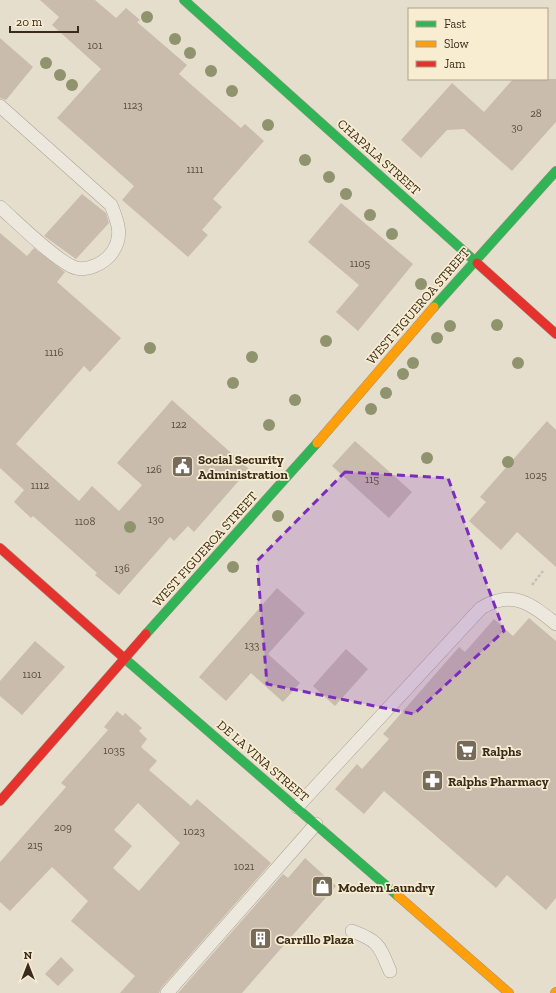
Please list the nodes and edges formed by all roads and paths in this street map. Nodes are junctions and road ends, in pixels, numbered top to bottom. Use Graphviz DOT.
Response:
graph roads {
  1 [pos="184,0"];
  2 [pos="0,106"];
  3 [pos="556,171"];
  4 [pos="0,207"];
  5 [pos="474,261"];
  6 [pos="556,334"];
  7 [pos="0,548"];
  8 [pos="543,571"];
  9 [pos="532,585"];
  10 [pos="556,624"];
  11 [pos="124,659"];
  12 [pos="0,801"];
  13 [pos="297,807"];
  14 [pos="316,824"];
  15 [pos="352,931"];
  16 [pos="390,971"];
  17 [pos="167,993"];
  18 [pos="509,993"];
  1 -- 5 [label="main road, CHAPALA STREET"];
  2 -- 4 [label="lane"];
  3 -- 5 [label="main road, WEST FIGUEROA STREET"];
  5 -- 6 [label="main road, CHAPALA STREET"];
  5 -- 11 [label="main road, WEST FIGUEROA STREET"];
  7 -- 11 [label="main road, DE LA VINA STREET"];
  8 -- 9 [label="path"];
  10 -- 13 [label="lane"];
  11 -- 12 [label="main road, WEST FIGUEROA STREET"];
  11 -- 13 [label="main road, DE LA VINA STREET"];
  13 -- 14 [label="main road, DE LA VINA STREET"];
  14 -- 17 [label="lane"];
  14 -- 18 [label="main road, DE LA VINA STREET"];
  15 -- 16 [label="lane"];
}
